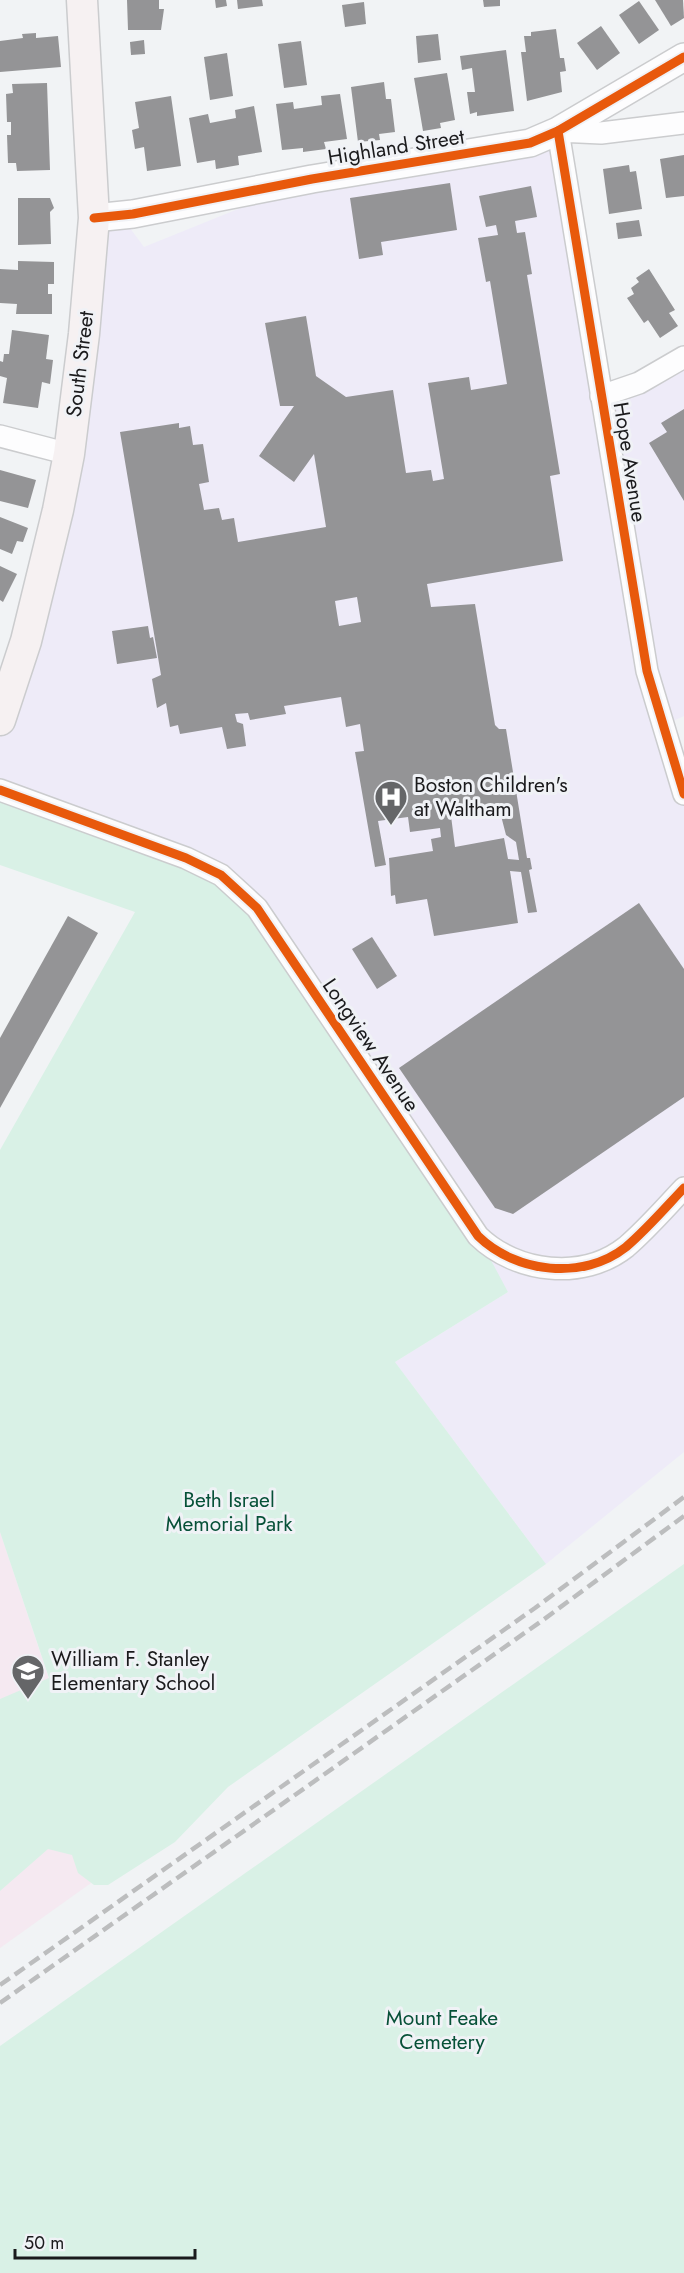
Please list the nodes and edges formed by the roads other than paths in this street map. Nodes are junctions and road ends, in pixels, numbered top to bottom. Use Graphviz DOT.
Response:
graph roads {
  1 [pos="82,0"];
  2 [pos="684,57"];
  3 [pos="684,123"];
  4 [pos="558,131"];
  5 [pos="94,218"];
  6 [pos="684,357"];
  7 [pos="601,396"];
  8 [pos="0,436"];
  9 [pos="69,453"];
  10 [pos="6,683"];
  11 [pos="0,720"];
  12 [pos="0,790"];
  13 [pos="684,794"];
  14 [pos="684,1188"];
  1 -- 5 [label="main road, South Street"];
  2 -- 4 [label="street, Highland Street"];
  3 -- 4 [label="street, Highland Street"];
  4 -- 5 [label="street, Highland Street"];
  4 -- 7 [label="street, Hope Avenue"];
  5 -- 9 [label="main road, South Street"];
  6 -- 7 [label="street"];
  7 -- 13 [label="street, Hope Avenue"];
  8 -- 9 [label="street"];
  9 -- 10 [label="main road, South Street"];
  10 -- 11 [label="main road, South Street"];
  12 -- 14 [label="street, Longview Avenue"];
}
